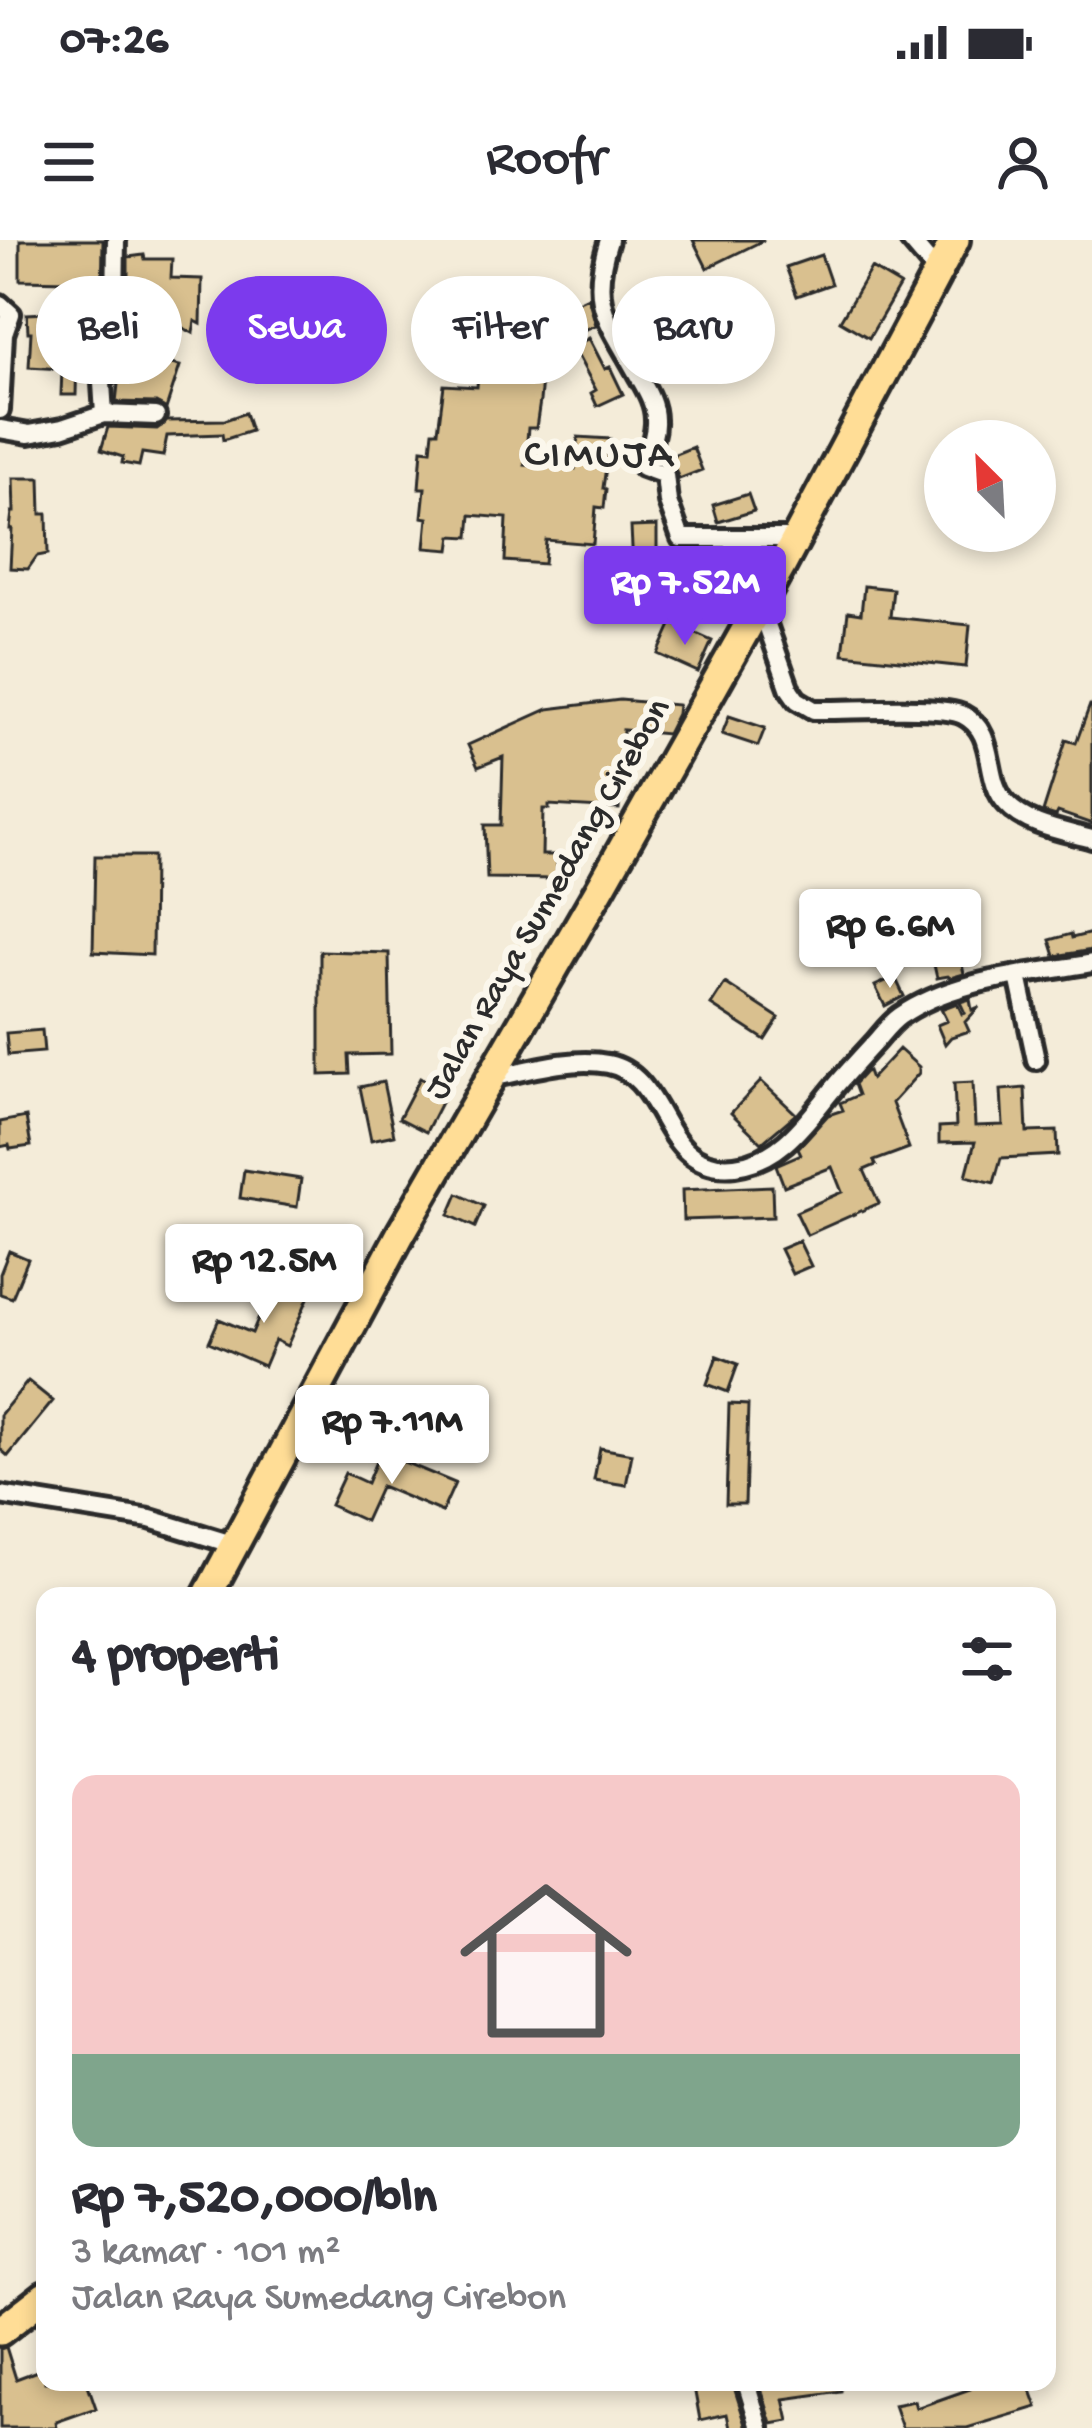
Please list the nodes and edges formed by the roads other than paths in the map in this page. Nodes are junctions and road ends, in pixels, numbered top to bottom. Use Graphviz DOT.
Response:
graph roads {
  1 [pos="116,240"];
  2 [pos="609,240"];
  3 [pos="910,240"];
  4 [pos="956,240"];
  5 [pos="938,273"];
  6 [pos="0,304"];
  7 [pos="0,410"];
  8 [pos="104,414"];
  9 [pos="156,416"];
  10 [pos="0,429"];
  11 [pos="796,538"];
  12 [pos="760,605"];
  13 [pos="1092,839"];
  14 [pos="1092,963"];
  15 [pos="1018,976"];
  16 [pos="1036,1060"];
  17 [pos="490,1078"];
  18 [pos="0,1495"];
  19 [pos="236,1545"];
  20 [pos="212,1587"];
  21 [pos="36,2303"];
  22 [pos="0,2331"];
  23 [pos="749,2391"];
  24 [pos="760,2428"];
  1 -- 8 [label="street"];
  2 -- 11 [label="street"];
  3 -- 5 [label="street"];
  4 -- 5 [label="highway, Jalan Raya Sumedang Cirebon"];
  5 -- 11 [label="highway, Jalan Raya Sumedang Cirebon"];
  6 -- 7 [label="street"];
  8 -- 9 [label="street"];
  8 -- 10 [label="street"];
  11 -- 12 [label="highway, Jalan Raya Sumedang Cirebon"];
  12 -- 13 [label="street"];
  12 -- 17 [label="highway, Jalan Raya Sumedang Cirebon"];
  14 -- 15 [label="street"];
  15 -- 16 [label="street"];
  15 -- 17 [label="street"];
  17 -- 19 [label="highway, Jalan Raya Sumedang Cirebon"];
  18 -- 19 [label="street"];
  19 -- 20 [label="highway, Jalan Raya Sumedang Cirebon"];
  21 -- 22 [label="highway"];
  23 -- 24 [label="street"];
}
